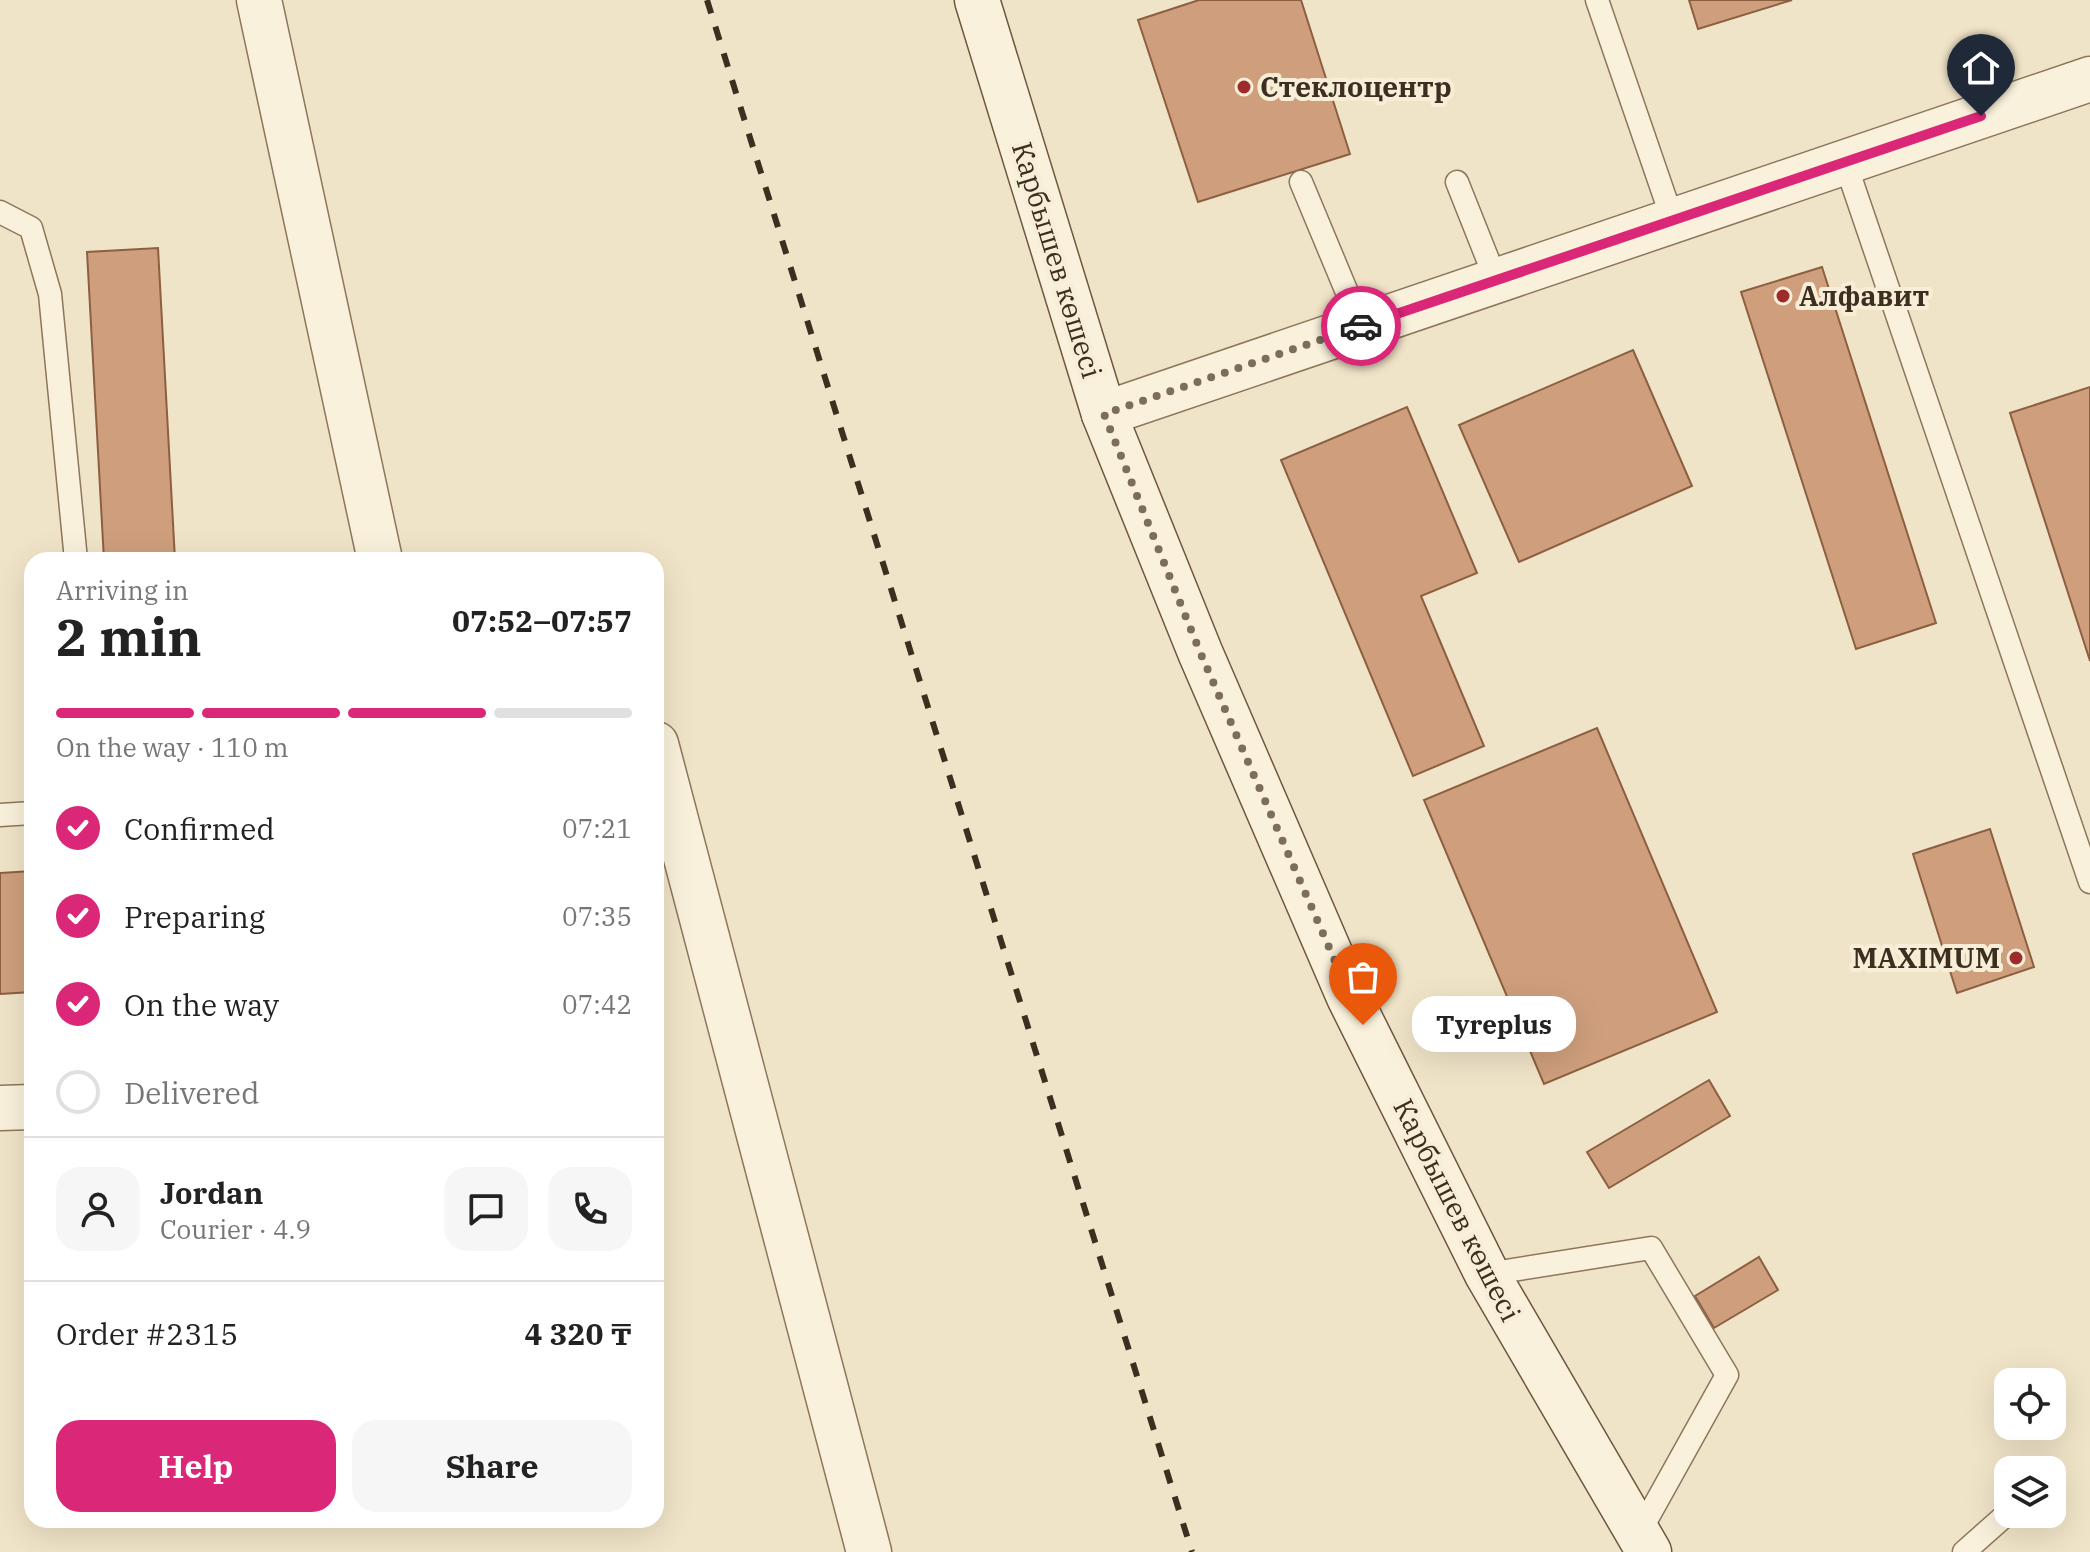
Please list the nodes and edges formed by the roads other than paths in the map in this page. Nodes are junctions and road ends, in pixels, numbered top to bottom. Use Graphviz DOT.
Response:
graph roads {
  1 [pos="259,0"];
  2 [pos="977,0"];
  3 [pos="1597,0"];
  4 [pos="2090,79"];
  5 [pos="1845,162"];
  6 [pos="1301,182"];
  7 [pos="1457,182"];
  8 [pos="0,212"];
  9 [pos="1673,221"];
  10 [pos="1496,280"];
  11 [pos="1361,326"];
  12 [pos="1104,414"];
  13 [pos="75,552"];
  14 [pos="378,552"];
  15 [pos="664,774"];
  16 [pos="24,814"];
  17 [pos="0,815"];
  18 [pos="2090,882"];
  19 [pos="24,1107"];
  20 [pos="0,1108"];
  21 [pos="1487,1274"];
  22 [pos="1994,1525"];
  23 [pos="1643,1544"];
  24 [pos="869,1552"];
  25 [pos="1964,1552"];
  1 -- 14 [label="street"];
  2 -- 12 [label="street, Карбышев көшесі"];
  3 -- 9 [label="lane"];
  4 -- 5 [label="street"];
  5 -- 9 [label="street"];
  5 -- 18 [label="lane"];
  6 -- 11 [label="lane"];
  7 -- 10 [label="lane"];
  8 -- 13 [label="lane"];
  9 -- 10 [label="street"];
  10 -- 11 [label="street"];
  11 -- 12 [label="street"];
  12 -- 21 [label="street, Карбышев көшесі"];
  15 -- 24 [label="street"];
  16 -- 17 [label="lane"];
  19 -- 20 [label="street"];
  21 -- 23 [label="street, Карбышев көшесі"];
  21 -- 23 [label="lane"];
  22 -- 25 [label="lane"];
}
